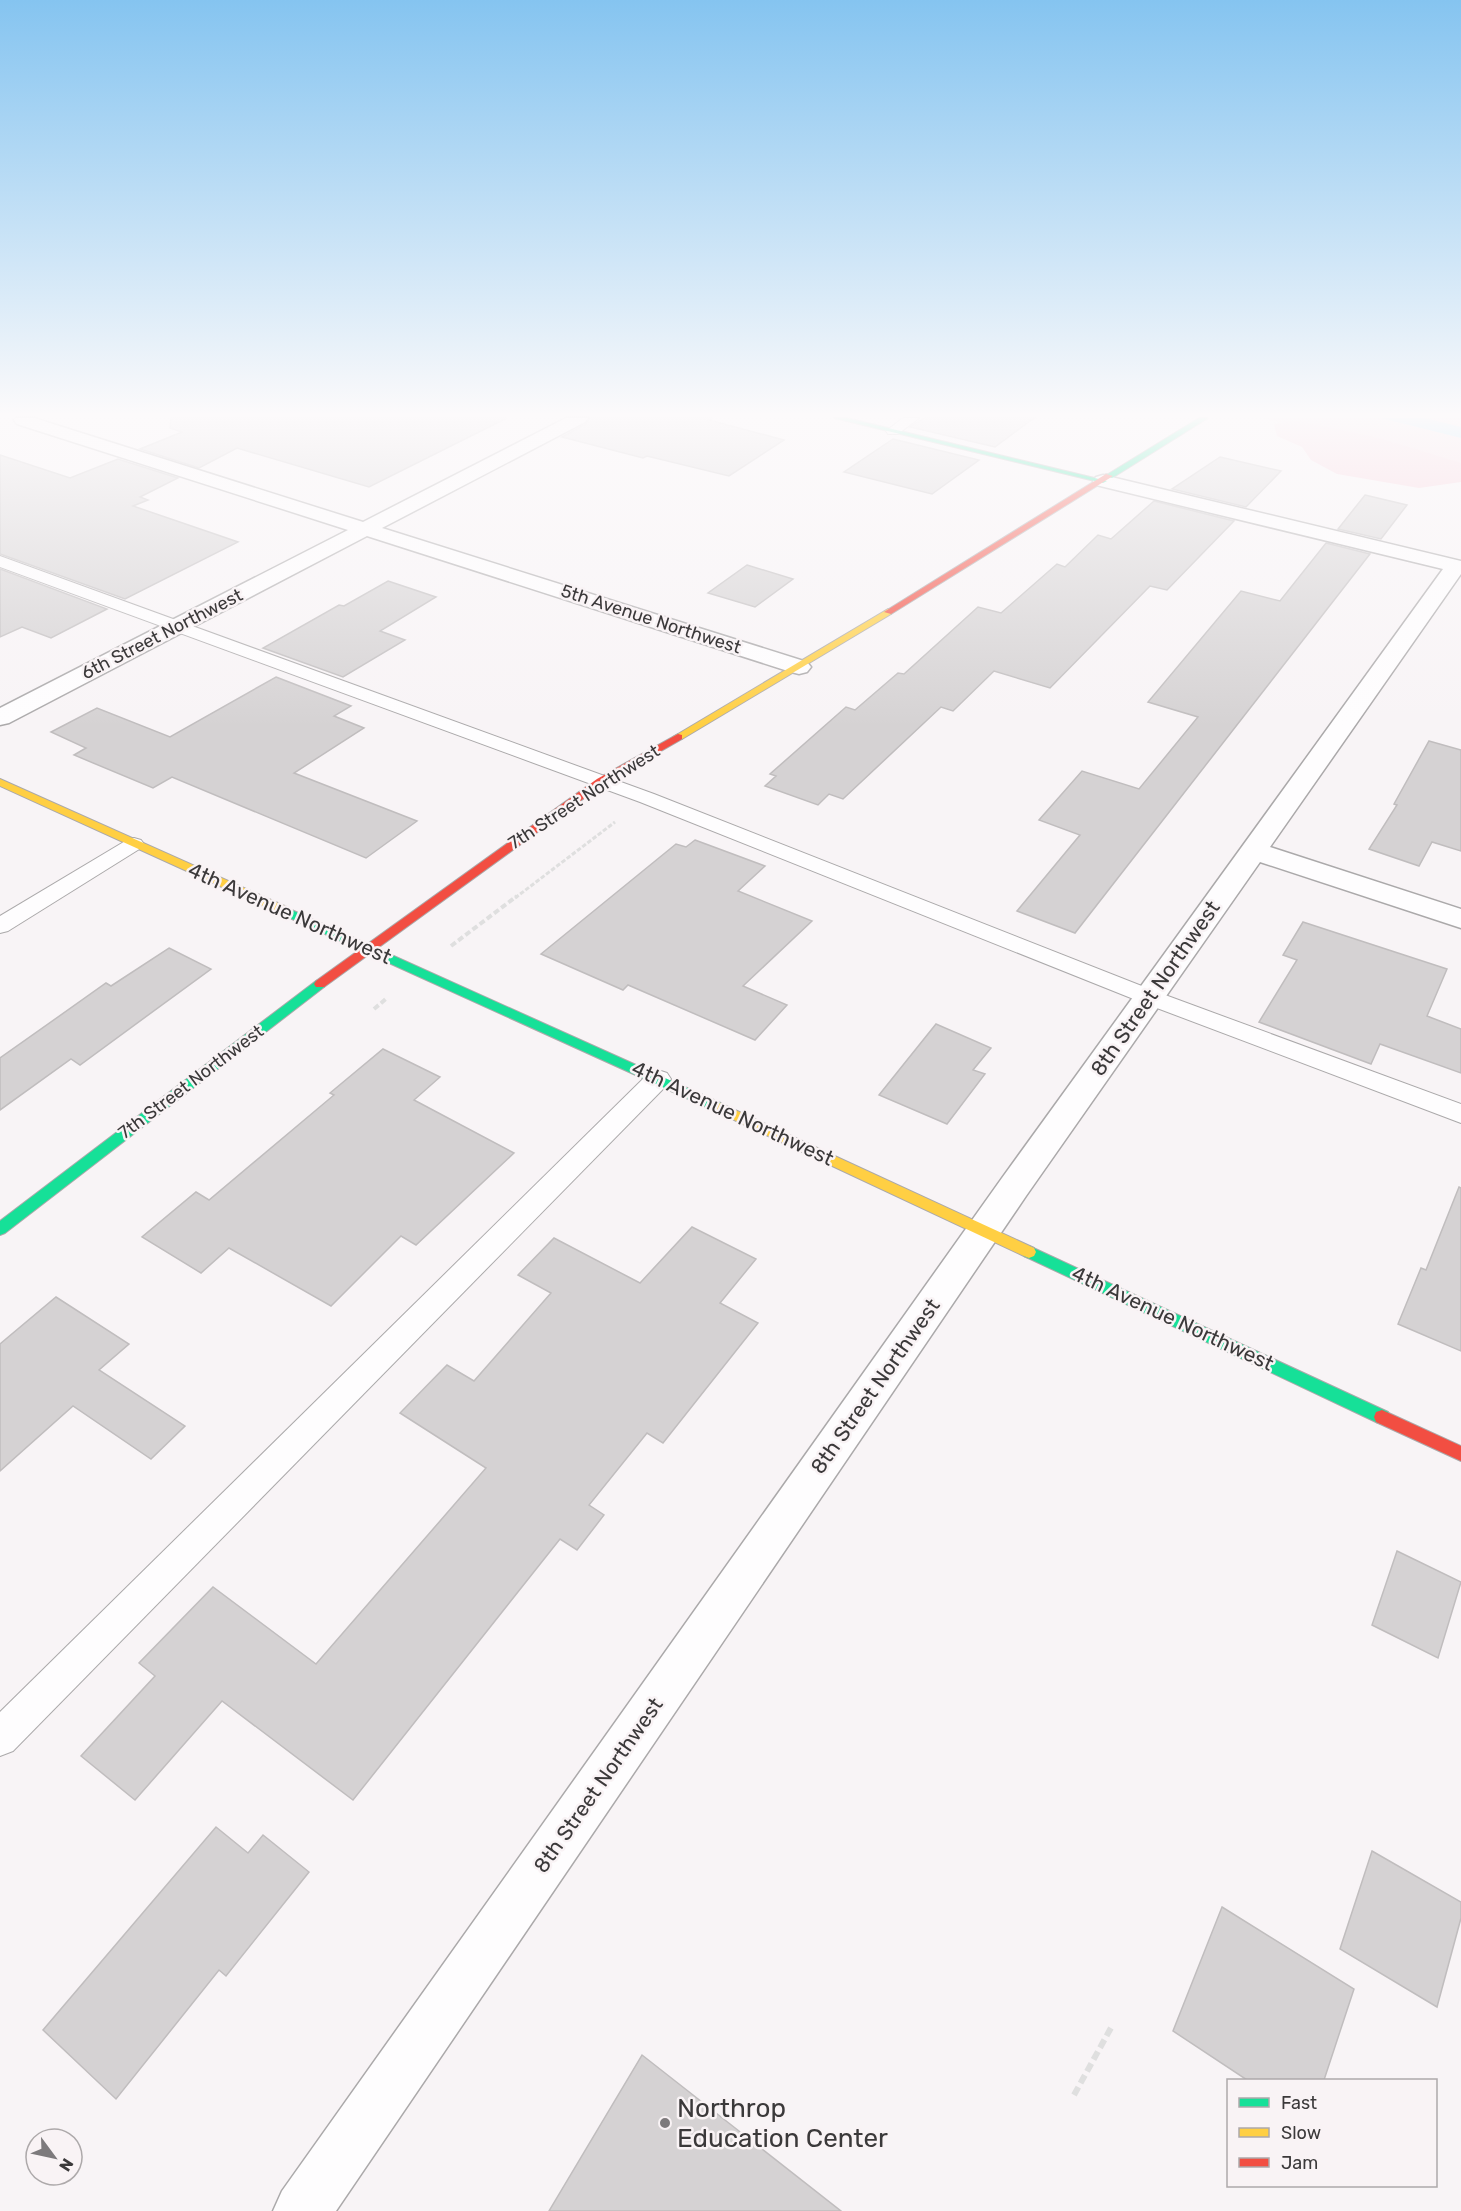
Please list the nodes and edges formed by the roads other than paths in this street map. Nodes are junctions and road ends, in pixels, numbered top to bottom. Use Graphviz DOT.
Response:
graph roads {
  1 [pos="342,521"];
  2 [pos="382,521"];
  3 [pos="1037,521"];
  4 [pos="1269,521"];
  5 [pos="367,529"];
  6 [pos="0,561"];
  7 [pos="1459,567"];
  8 [pos="178,626"];
  9 [pos="799,667"];
  10 [pos="0,718"];
  11 [pos="601,781"];
  12 [pos="0,782"];
  13 [pos="134,844"];
  14 [pos="1252,850"];
  15 [pos="1461,919"];
  16 [pos="0,926"];
  17 [pos="368,947"];
  18 [pos="1149,997"];
  19 [pos="658,1079"];
  20 [pos="1461,1114"];
  21 [pos="0,1229"];
  22 [pos="985,1229"];
  23 [pos="1461,1454"];
  24 [pos="0,1738"];
  25 [pos="302,2211"];
  1 -- 5 [label="street, 5th Avenue Northwest"];
  2 -- 5 [label="street, 6th Street Northwest"];
  3 -- 9 [label="main road, 7th Street Northwest"];
  4 -- 7 [label="street"];
  5 -- 8 [label="street, 6th Street Northwest"];
  5 -- 9 [label="street, 5th Avenue Northwest"];
  6 -- 8 [label="lane"];
  7 -- 14 [label="street, 8th Street Northwest"];
  8 -- 10 [label="street, 6th Street Northwest"];
  8 -- 11 [label="lane"];
  9 -- 11 [label="main road, 7th Street Northwest"];
  11 -- 17 [label="main road, 7th Street Northwest"];
  11 -- 18 [label="lane"];
  12 -- 13 [label="main road, 4th Avenue Northwest"];
  13 -- 16 [label="lane"];
  13 -- 17 [label="main road, 4th Avenue Northwest"];
  14 -- 15 [label="street"];
  14 -- 18 [label="street, 8th Street Northwest"];
  17 -- 19 [label="main road, 4th Avenue Northwest"];
  17 -- 21 [label="main road, 7th Street Northwest"];
  18 -- 20 [label="lane"];
  18 -- 22 [label="street, 8th Street Northwest"];
  19 -- 22 [label="main road, 4th Avenue Northwest"];
  19 -- 24 [label="lane"];
  22 -- 23 [label="main road, 4th Avenue Northwest"];
  22 -- 25 [label="street, 8th Street Northwest"];
}
